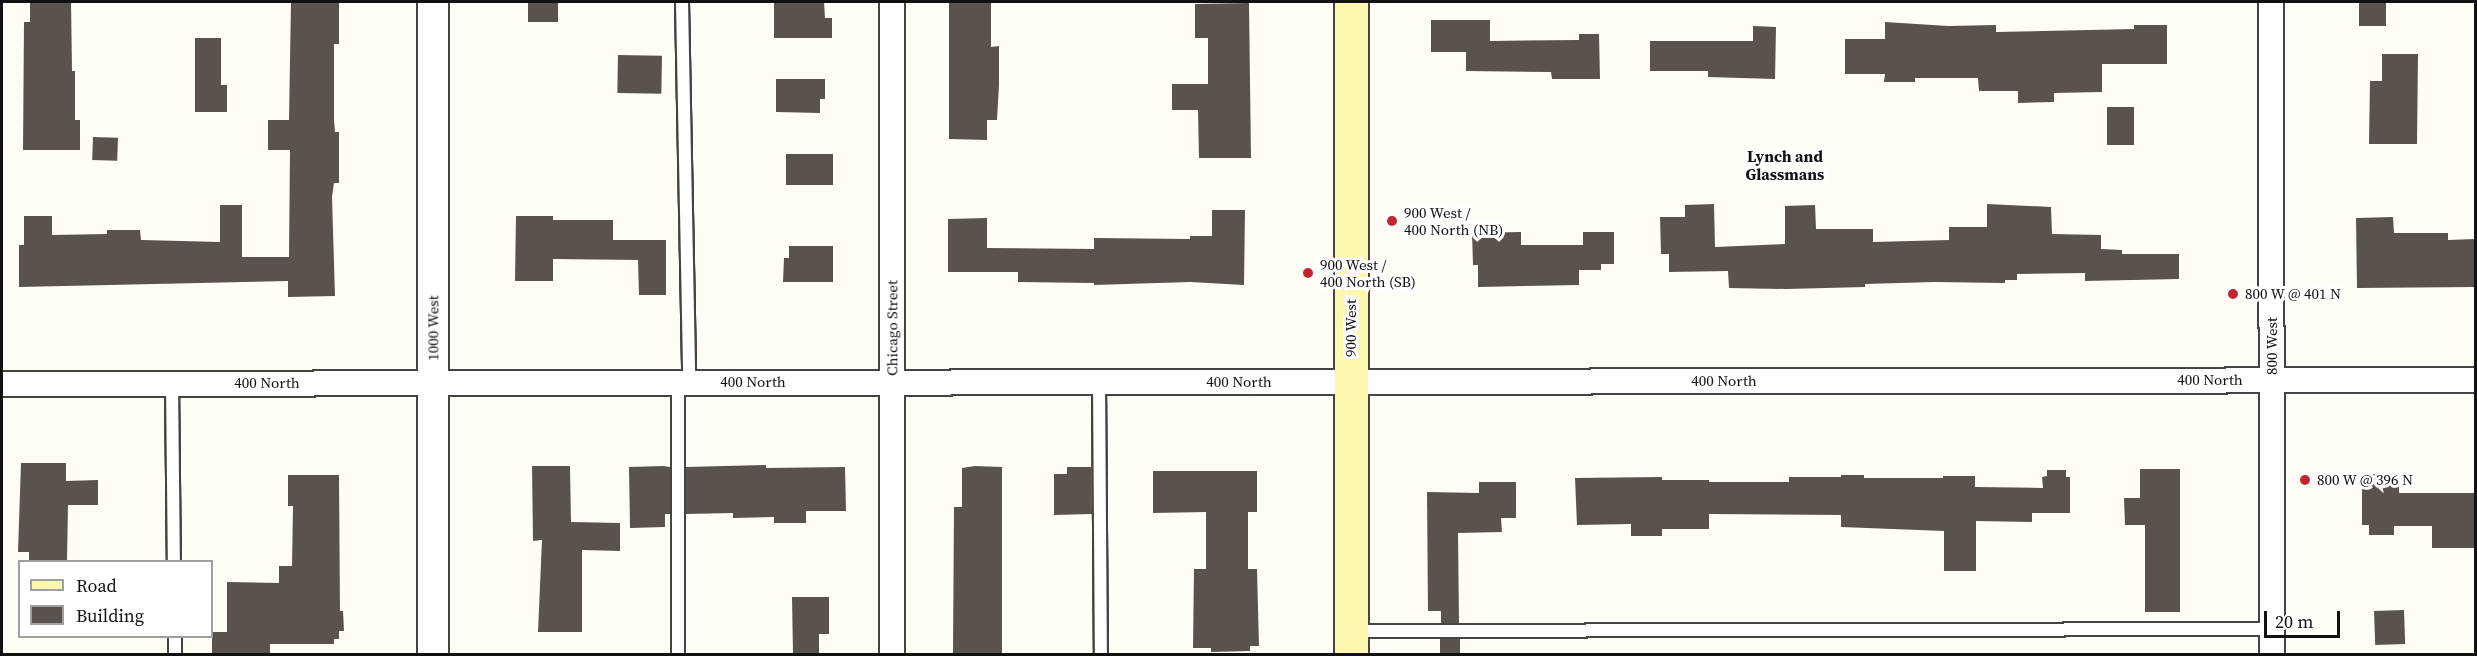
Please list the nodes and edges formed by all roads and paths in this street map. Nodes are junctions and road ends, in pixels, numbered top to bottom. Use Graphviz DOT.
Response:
graph roads {
  1 [pos="433,2"];
  2 [pos="682,2"];
  3 [pos="892,2"];
  4 [pos="1351,2"];
  5 [pos="2271,2"];
  6 [pos="2272,380"];
  7 [pos="2475,380"];
  8 [pos="1351,381"];
  9 [pos="683,382"];
  10 [pos="892,382"];
  11 [pos="1100,382"];
  12 [pos="172,383"];
  13 [pos="433,383"];
  14 [pos="2,384"];
  15 [pos="174,560"];
  16 [pos="2272,629"];
  17 [pos="175,638"];
  18 [pos="1351,643"];
  19 [pos="175,654"];
  20 [pos="433,654"];
  21 [pos="678,654"];
  22 [pos="892,654"];
  23 [pos="1101,654"];
  24 [pos="2272,654"];
  1 -- 13 [label="street, 1000 West"];
  2 -- 9 [label="lane"];
  3 -- 10 [label="street, Chicago Street"];
  4 -- 8 [label="main road, 900 West"];
  5 -- 6 [label="street, 800 West"];
  6 -- 7 [label="street, 400 North"];
  6 -- 8 [label="street, 400 North"];
  6 -- 16 [label="street, 800 West"];
  8 -- 11 [label="street, 400 North"];
  8 -- 18 [label="main road, 900 West"];
  9 -- 10 [label="street, 400 North"];
  9 -- 13 [label="street, 400 North"];
  9 -- 21 [label="lane"];
  10 -- 11 [label="street, 400 North"];
  10 -- 22 [label="street, Chicago Street"];
  11 -- 23 [label="lane"];
  12 -- 13 [label="street, 400 North"];
  12 -- 14 [label="street, 400 North"];
  12 -- 15 [label="lane"];
  13 -- 20 [label="street, 1000 West"];
  16 -- 18 [label="lane"];
  16 -- 24 [label="street, 800 West"];
  17 -- 19 [label="lane"];
}
